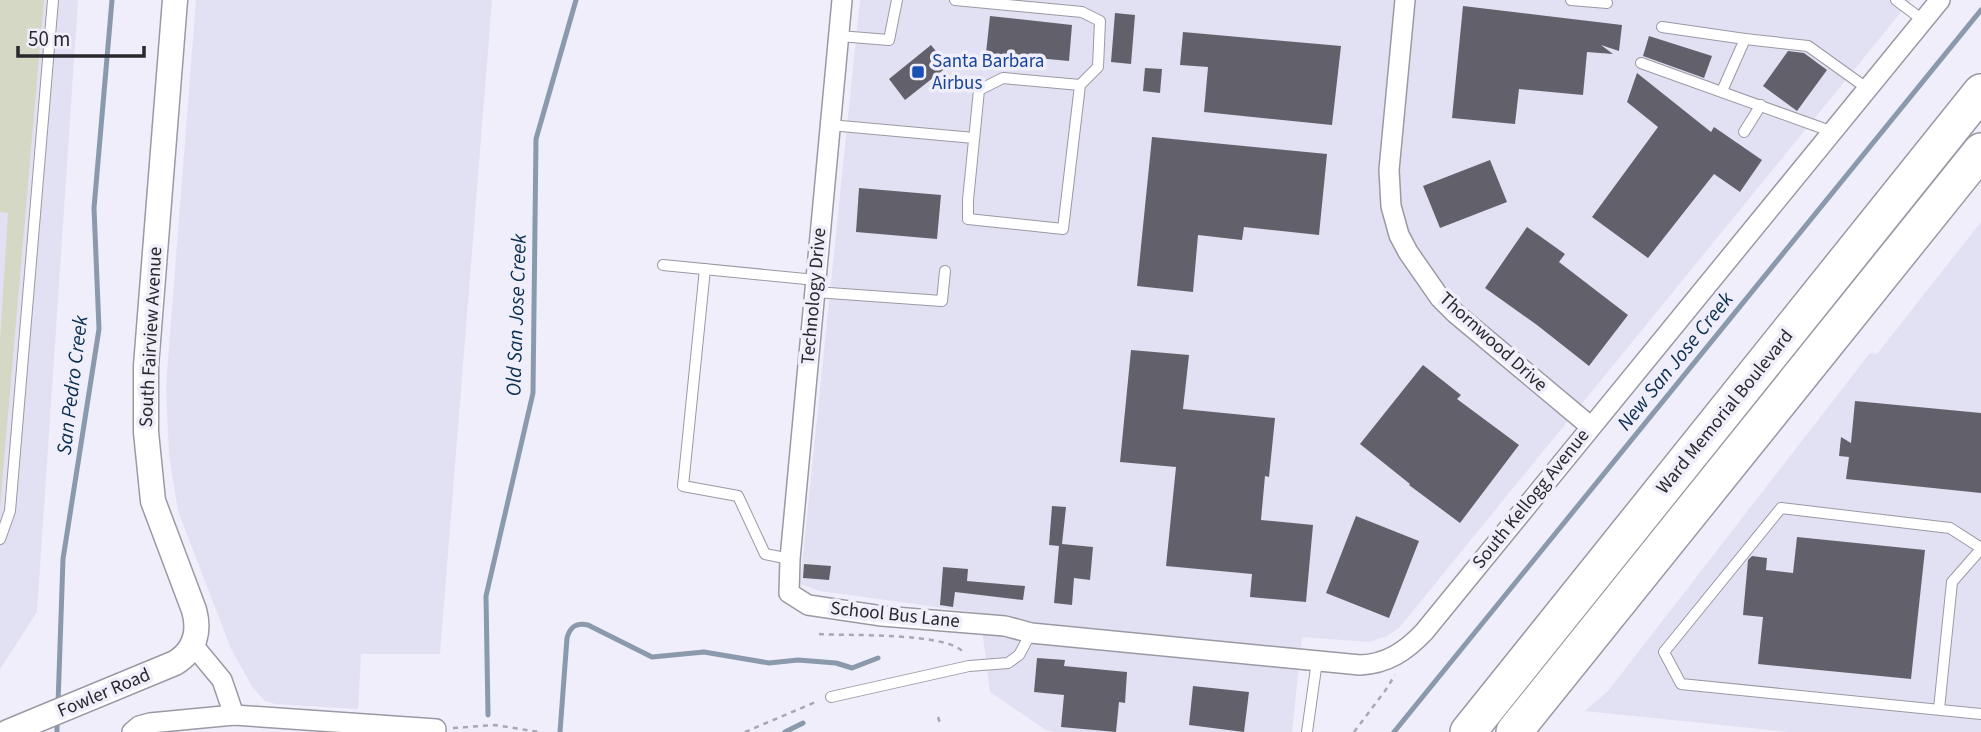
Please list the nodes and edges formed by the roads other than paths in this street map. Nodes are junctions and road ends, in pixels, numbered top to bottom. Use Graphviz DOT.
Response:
graph roads {
  1 [pos="53,0"];
  2 [pos="175,0"];
  3 [pos="842,0"];
  4 [pos="897,0"];
  5 [pos="955,0"];
  6 [pos="1405,0"];
  7 [pos="1571,0"];
  8 [pos="1896,0"];
  9 [pos="1940,0"];
  10 [pos="1607,3"];
  11 [pos="1924,21"];
  12 [pos="1662,27"];
  13 [pos="839,36"];
  14 [pos="1745,38"];
  15 [pos="1641,63"];
  16 [pos="1080,85"];
  17 [pos="1868,89"];
  18 [pos="1722,91"];
  19 [pos="1981,92"];
  20 [pos="1761,106"];
  21 [pos="830,125"];
  22 [pos="1744,132"];
  23 [pos="1833,132"];
  24 [pos="974,138"];
  25 [pos="1981,150"];
  26 [pos="663,265"];
  27 [pos="705,269"];
  28 [pos="945,271"];
  29 [pos="815,286"];
  30 [pos="1590,426"];
  31 [pos="0,539"];
  32 [pos="1981,549"];
  33 [pos="790,559"];
  34 [pos="789,593"];
  35 [pos="1005,626"];
  36 [pos="1031,633"];
  37 [pos="193,645"];
  38 [pos="1317,662"];
  39 [pos="831,696"];
  40 [pos="1939,709"];
  41 [pos="1981,714"];
  42 [pos="234,715"];
  43 [pos="19,728"];
  44 [pos="436,729"];
  45 [pos="132,732"];
  46 [pos="1307,732"];
  47 [pos="1468,732"];
  48 [pos="1514,732"];
  1 -- 31 [label="lane"];
  2 -- 37 [label="street, South Fairview Avenue"];
  3 -- 13 [label="street, Technology Drive"];
  4 -- 13 [label="lane"];
  5 -- 16 [label="lane"];
  6 -- 30 [label="street, Thornwood Drive"];
  7 -- 10 [label="lane"];
  8 -- 11 [label="lane"];
  9 -- 11 [label="street, South Kellogg Avenue"];
  11 -- 17 [label="street, South Kellogg Avenue"];
  12 -- 14 [label="lane"];
  13 -- 21 [label="street, Technology Drive"];
  14 -- 17 [label="lane"];
  14 -- 18 [label="lane"];
  15 -- 18 [label="lane"];
  16 -- 24 [label="lane"];
  16 -- 24 [label="lane"];
  17 -- 23 [label="street, South Kellogg Avenue"];
  18 -- 20 [label="lane"];
  19 -- 47 [label="highway, Ward Memorial Boulevard"];
  20 -- 22 [label="lane"];
  20 -- 23 [label="lane"];
  21 -- 24 [label="lane"];
  21 -- 29 [label="street, Technology Drive"];
  23 -- 30 [label="street, South Kellogg Avenue"];
  25 -- 48 [label="highway, Ward Memorial Boulevard"];
  26 -- 27 [label="lane"];
  27 -- 29 [label="lane"];
  27 -- 33 [label="lane"];
  28 -- 29 [label="lane"];
  29 -- 33 [label="street, Technology Drive"];
  30 -- 38 [label="street, South Kellogg Avenue"];
  32 -- 40 [label="lane"];
  32 -- 40 [label="lane"];
  33 -- 34 [label="street, Technology Drive"];
  34 -- 35 [label="street, School Bus Lane"];
  35 -- 36 [label="street, South Kellogg Avenue"];
  36 -- 38 [label="street, South Kellogg Avenue"];
  36 -- 39 [label="lane"];
  37 -- 42 [label="street"];
  37 -- 43 [label="street, Fowler Road"];
  38 -- 46 [label="lane"];
  40 -- 41 [label="lane"];
  42 -- 44 [label="street"];
  42 -- 45 [label="street"];
}
